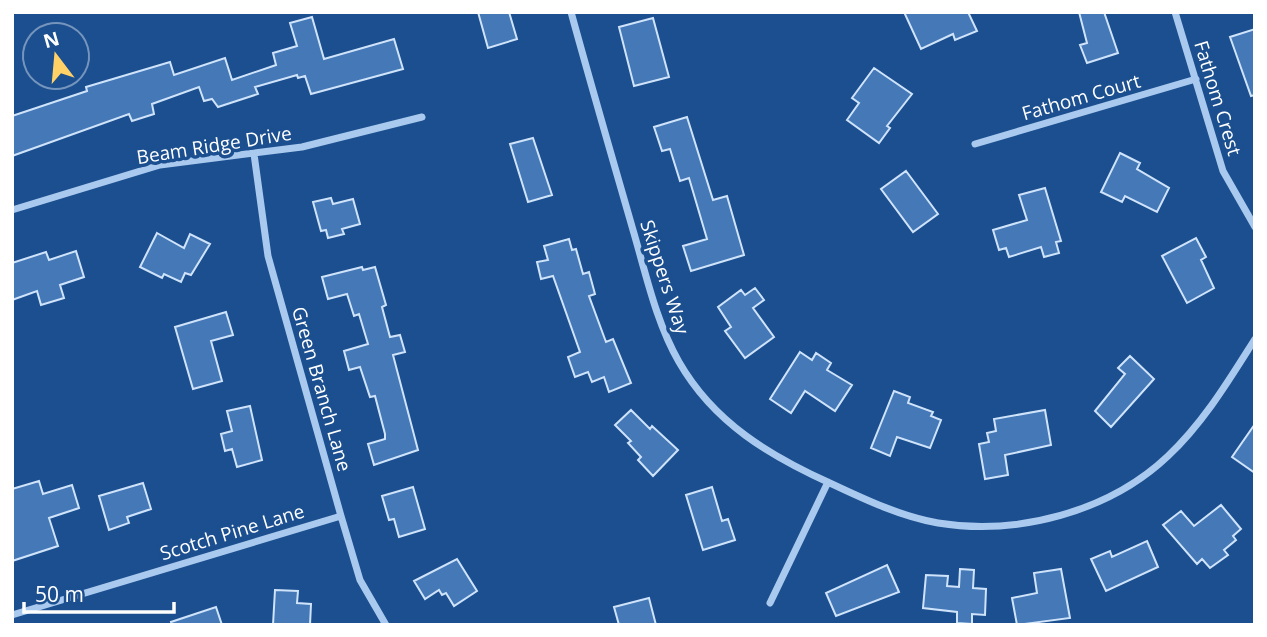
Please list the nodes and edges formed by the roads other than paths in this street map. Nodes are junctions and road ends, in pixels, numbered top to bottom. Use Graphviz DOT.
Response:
graph roads {
  1 [pos="571,12"];
  2 [pos="1175,12"];
  3 [pos="1196,79"];
  4 [pos="422,117"];
  5 [pos="975,144"];
  6 [pos="254,154"];
  7 [pos="12,210"];
  8 [pos="1255,227"];
  9 [pos="1255,339"];
  10 [pos="828,482"];
  11 [pos="341,516"];
  12 [pos="770,603"];
  13 [pos="12,615"];
  14 [pos="386,625"];
  1 -- 10 [label="street, Skippers Way"];
  2 -- 3 [label="street, Fathom Crest"];
  3 -- 5 [label="street, Fathom Court"];
  3 -- 8 [label="street, Fathom Crest"];
  4 -- 6 [label="street, Beam Ridge Drive"];
  6 -- 7 [label="street, Beam Ridge Drive"];
  6 -- 11 [label="street, Green Branch Lane"];
  9 -- 10 [label="street, Skippers Way"];
  10 -- 12 [label="street"];
  11 -- 13 [label="street, Scotch Pine Lane"];
  11 -- 14 [label="street, Green Branch Lane"];
}
